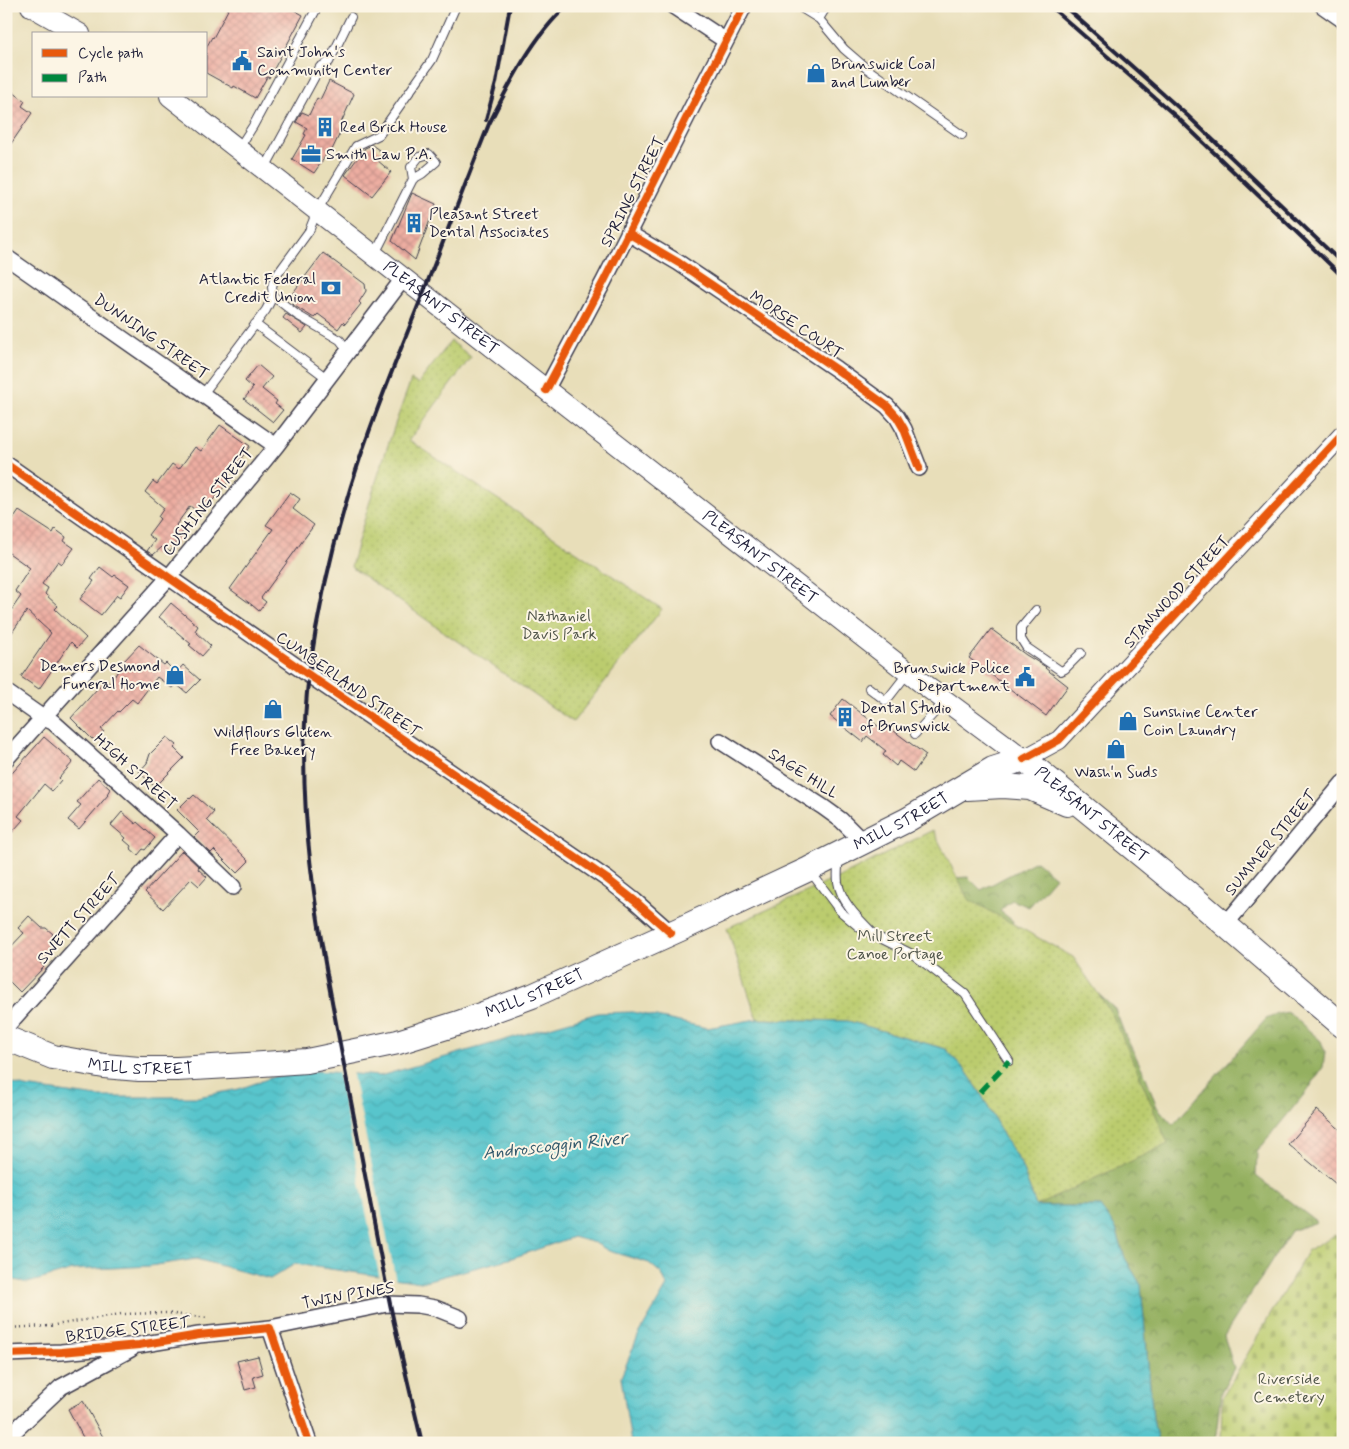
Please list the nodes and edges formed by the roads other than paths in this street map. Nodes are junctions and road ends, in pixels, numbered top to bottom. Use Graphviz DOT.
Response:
graph roads {
  1 [pos="31,6"];
  2 [pos="318,6"];
  3 [pos="456,6"];
  4 [pos="673,6"];
  5 [pos="744,6"];
  6 [pos="798,6"];
  7 [pos="827,6"];
  8 [pos="1323,6"];
  9 [pos="351,17"];
  10 [pos="819,19"];
  11 [pos="1343,20"];
  12 [pos="76,32"];
  13 [pos="726,41"];
  14 [pos="173,98"];
  15 [pos="962,135"];
  16 [pos="238,149"];
  17 [pos="264,170"];
  18 [pos="414,179"];
  19 [pos="316,210"];
  20 [pos="628,233"];
  21 [pos="374,256"];
  22 [pos="6,257"];
  23 [pos="403,279"];
  24 [pos="273,296"];
  25 [pos="255,324"];
  26 [pos="348,352"];
  27 [pos="328,379"];
  28 [pos="546,390"];
  29 [pos="203,394"];
  30 [pos="1343,434"];
  31 [pos="276,446"];
  32 [pos="6,464"];
  33 [pos="919,468"];
  34 [pos="169,578"];
  35 [pos="1036,610"];
  36 [pos="1081,653"];
  37 [pos="909,672"];
  38 [pos="869,688"];
  39 [pos="6,692"];
  40 [pos="946,700"];
  41 [pos="43,718"];
  42 [pos="915,734"];
  43 [pos="720,741"];
  44 [pos="6,759"];
  45 [pos="1024,759"];
  46 [pos="1343,783"];
  47 [pos="962,788"];
  48 [pos="1100,820"];
  49 [pos="178,834"];
  50 [pos="863,842"];
  51 [pos="839,853"];
  52 [pos="809,869"];
  53 [pos="233,886"];
  54 [pos="1226,925"];
  55 [pos="671,933"];
  56 [pos="877,937"];
  57 [pos="1343,1026"];
  58 [pos="6,1028"];
  59 [pos="6,1038"];
  60 [pos="1009,1061"];
  61 [pos="460,1318"];
  62 [pos="270,1328"];
  63 [pos="252,1330"];
  64 [pos="139,1345"];
  65 [pos="6,1354"];
  66 [pos="6,1440"];
  67 [pos="309,1443"];
  1 -- 12 [label="main road"];
  2 -- 16 [label="lane"];
  3 -- 19 [label="lane"];
  4 -- 13 [label="street"];
  5 -- 13 [label="street, SPRING STREET"];
  6 -- 10 [label="lane"];
  7 -- 10 [label="lane"];
  8 -- 11 [label="street"];
  9 -- 17 [label="lane"];
  10 -- 15 [label="lane"];
  13 -- 20 [label="street, SPRING STREET"];
  14 -- 16 [label="main road, PLEASANT STREET"];
  16 -- 17 [label="main road, PLEASANT STREET"];
  17 -- 19 [label="main road, PLEASANT STREET"];
  18 -- 21 [label="lane"];
  19 -- 21 [label="main road, PLEASANT STREET"];
  19 -- 24 [label="lane"];
  20 -- 28 [label="street, SPRING STREET"];
  20 -- 33 [label="street, MORSE COURT"];
  21 -- 23 [label="main road, PLEASANT STREET"];
  22 -- 29 [label="street, DUNNING STREET"];
  23 -- 26 [label="street, CUSHING STREET"];
  23 -- 28 [label="main road, PLEASANT STREET"];
  24 -- 25 [label="lane"];
  24 -- 26 [label="lane"];
  25 -- 27 [label="lane"];
  25 -- 29 [label="lane"];
  26 -- 27 [label="street, CUSHING STREET"];
  27 -- 31 [label="street, CUSHING STREET"];
  28 -- 37 [label="main road, PLEASANT STREET"];
  29 -- 31 [label="street, DUNNING STREET"];
  30 -- 45 [label="street, STANWOOD STREET"];
  31 -- 34 [label="street, CUSHING STREET"];
  32 -- 34 [label="street, CUMBERLAND STREET"];
  34 -- 41 [label="street, CUSHING STREET"];
  34 -- 55 [label="street, CUMBERLAND STREET"];
  35 -- 36 [label="lane"];
  37 -- 38 [label="lane"];
  37 -- 40 [label="main road, PLEASANT STREET"];
  39 -- 41 [label="street, HIGH STREET"];
  40 -- 42 [label="lane"];
  40 -- 45 [label="main road, PLEASANT STREET"];
  41 -- 44 [label="street, CUSHING STREET"];
  41 -- 49 [label="street, HIGH STREET"];
  43 -- 50 [label="street, SAGE HILL"];
  45 -- 47 [label="highway, MILL STREET"];
  45 -- 48 [label="highway, PLEASANT STREET"];
  46 -- 54 [label="street, SUMMER STREET"];
  47 -- 48 [label="highway"];
  47 -- 50 [label="highway, MILL STREET"];
  48 -- 54 [label="highway, PLEASANT STREET"];
  49 -- 53 [label="street, HIGH STREET"];
  49 -- 58 [label="street, SWETT STREET"];
  50 -- 51 [label="highway, MILL STREET"];
  51 -- 52 [label="highway, MILL STREET"];
  51 -- 56 [label="lane"];
  52 -- 55 [label="highway, MILL STREET"];
  52 -- 56 [label="lane"];
  54 -- 57 [label="highway, PLEASANT STREET"];
  55 -- 59 [label="highway, MILL STREET"];
  56 -- 60 [label="lane"];
  61 -- 62 [label="street, TWIN PINES"];
  62 -- 63 [label="street, TWIN PINES"];
  62 -- 67 [label="street"];
  63 -- 64 [label="street, BRIDGE STREET"];
  64 -- 65 [label="street, BRIDGE STREET"];
  64 -- 66 [label="street"];
}
